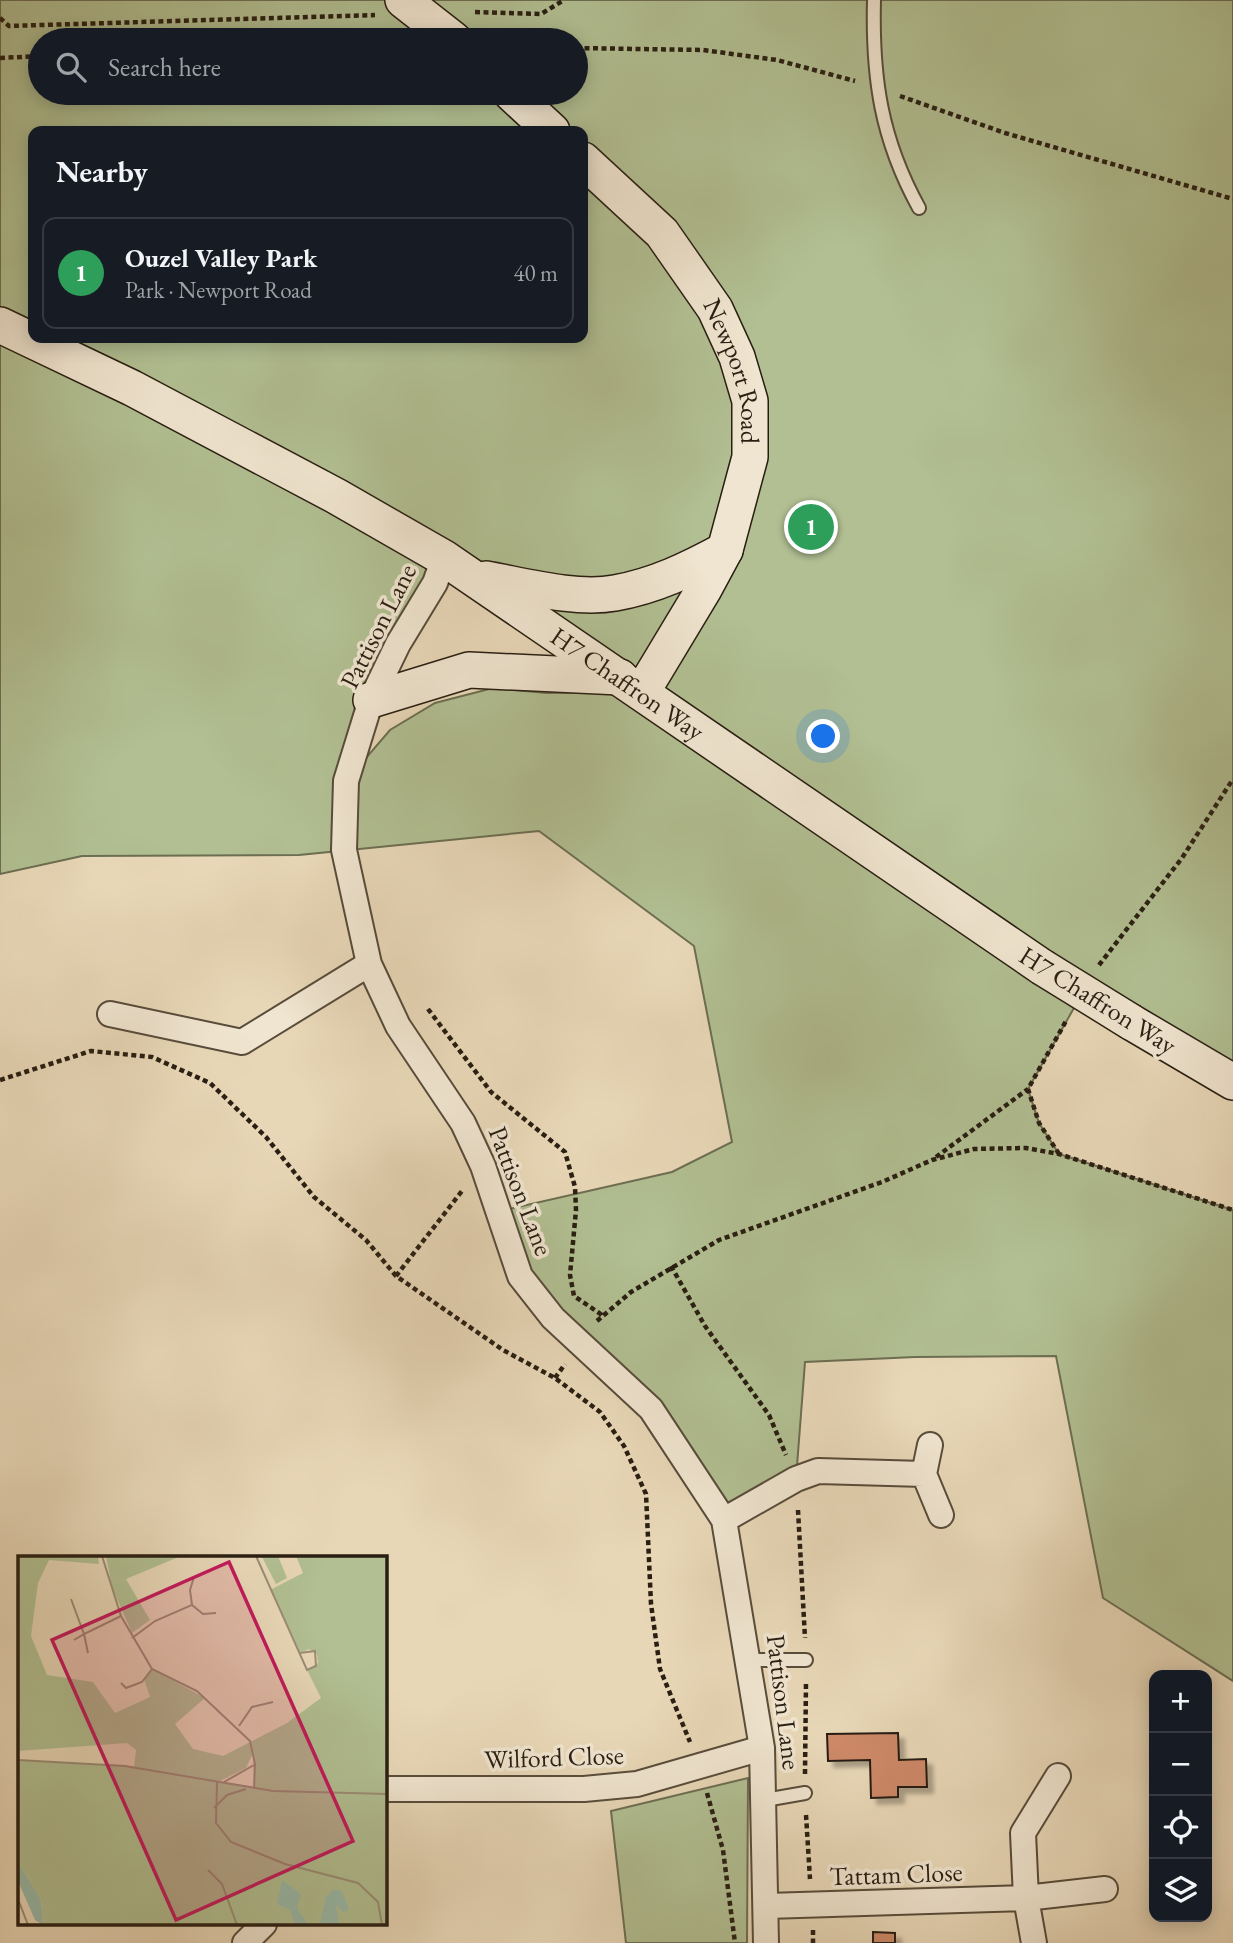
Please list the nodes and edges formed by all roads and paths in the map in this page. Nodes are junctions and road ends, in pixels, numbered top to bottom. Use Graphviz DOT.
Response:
graph roads {
  1 [pos="564,0"];
  2 [pos="874,0"];
  3 [pos="413,7"];
  4 [pos="0,18"];
  5 [pos="439,28"];
  6 [pos="588,48"];
  7 [pos="28,57"];
  8 [pos="0,58"];
  9 [pos="877,88"];
  10 [pos="524,105"];
  11 [pos="547,126"];
  12 [pos="588,165"];
  13 [pos="1233,199"];
  14 [pos="919,208"];
  15 [pos="0,325"];
  16 [pos="28,339"];
  17 [pos="37,343"];
  18 [pos="724,550"];
  19 [pos="444,558"];
  20 [pos="474,577"];
  21 [pos="631,685"];
  22 [pos="371,700"];
  23 [pos="1233,779"];
  24 [pos="369,964"];
  25 [pos="1094,972"];
  26 [pos="428,1009"];
  27 [pos="1072,1011"];
  28 [pos="110,1014"];
  29 [pos="0,1080"];
  30 [pos="1233,1082"];
  31 [pos="1028,1089"];
  32 [pos="1059,1154"];
  33 [pos="932,1160"];
  34 [pos="483,1166"];
  35 [pos="1233,1210"];
  36 [pos="671,1266"];
  37 [pos="396,1276"];
  38 [pos="602,1315"];
  39 [pos="579,1344"];
  40 [pos="555,1378"];
  41 [pos="930,1445"];
  42 [pos="924,1474"];
  43 [pos="796,1479"];
  44 [pos="941,1515"];
  45 [pos="724,1520"];
  46 [pos="749,1660"];
  47 [pos="806,1660"];
  48 [pos="762,1748"];
  49 [pos="700,1766"];
  50 [pos="1058,1776"];
  51 [pos="387,1789"];
  52 [pos="805,1793"];
  53 [pos="765,1800"];
  54 [pos="1105,1889"];
  55 [pos="1026,1898"];
  56 [pos="767,1906"];
  57 [pos="812,1906"];
  58 [pos="262,1926"];
  59 [pos="245,1943"];
  60 [pos="735,1943"];
  61 [pos="766,1943"];
  62 [pos="813,1943"];
  63 [pos="1034,1943"];
  1 -- 3 [label="path"];
  2 -- 9 [label="lane"];
  3 -- 4 [label="path"];
  3 -- 5 [label="street"];
  6 -- 9 [label="path"];
  7 -- 8 [label="path"];
  9 -- 13 [label="path"];
  9 -- 14 [label="lane"];
  10 -- 11 [label="street"];
  12 -- 18 [label="street, Newport Road"];
  15 -- 16 [label="street, H7 Chaffron Way"];
  17 -- 19 [label="street, H7 Chaffron Way"];
  18 -- 20 [label="street"];
  18 -- 21 [label="street, Newport Road"];
  19 -- 20 [label="street, H7 Chaffron Way"];
  19 -- 22 [label="street, Pattison Lane"];
  20 -- 21 [label="street, H7 Chaffron Way"];
  21 -- 22 [label="street"];
  21 -- 30 [label="street, H7 Chaffron Way, bridge"];
  22 -- 24 [label="street, Pattison Lane"];
  23 -- 25 [label="path"];
  24 -- 28 [label="street"];
  24 -- 34 [label="street, Pattison Lane"];
  26 -- 38 [label="path"];
  27 -- 31 [label="path"];
  29 -- 37 [label="path"];
  31 -- 32 [label="path"];
  31 -- 33 [label="path"];
  32 -- 33 [label="path"];
  32 -- 35 [label="path"];
  33 -- 36 [label="path"];
  34 -- 37 [label="path"];
  34 -- 39 [label="street, Pattison Lane"];
  36 -- 38 [label="path"];
  36 -- 43 [label="path"];
  37 -- 40 [label="path"];
  38 -- 39 [label="path"];
  39 -- 40 [label="path"];
  39 -- 45 [label="street, Pattison Lane"];
  40 -- 49 [label="path"];
  41 -- 42 [label="street"];
  42 -- 43 [label="street"];
  42 -- 44 [label="street"];
  43 -- 45 [label="street"];
  43 -- 47 [label="path"];
  45 -- 46 [label="street, Pattison Lane"];
  46 -- 47 [label="lane"];
  46 -- 48 [label="street, Pattison Lane"];
  47 -- 52 [label="path"];
  48 -- 49 [label="street, Wilford Close"];
  48 -- 53 [label="street, Pattison Lane"];
  49 -- 51 [label="street, Wilford Close"];
  49 -- 60 [label="path"];
  50 -- 55 [label="street"];
  52 -- 53 [label="lane"];
  52 -- 57 [label="path"];
  53 -- 56 [label="street, Pattison Lane"];
  54 -- 55 [label="street, Tattam Close"];
  55 -- 57 [label="street, Tattam Close"];
  55 -- 63 [label="street"];
  56 -- 57 [label="street, Tattam Close"];
  56 -- 61 [label="street, Pattison Lane"];
  57 -- 62 [label="path"];
  58 -- 59 [label="street"];
}
